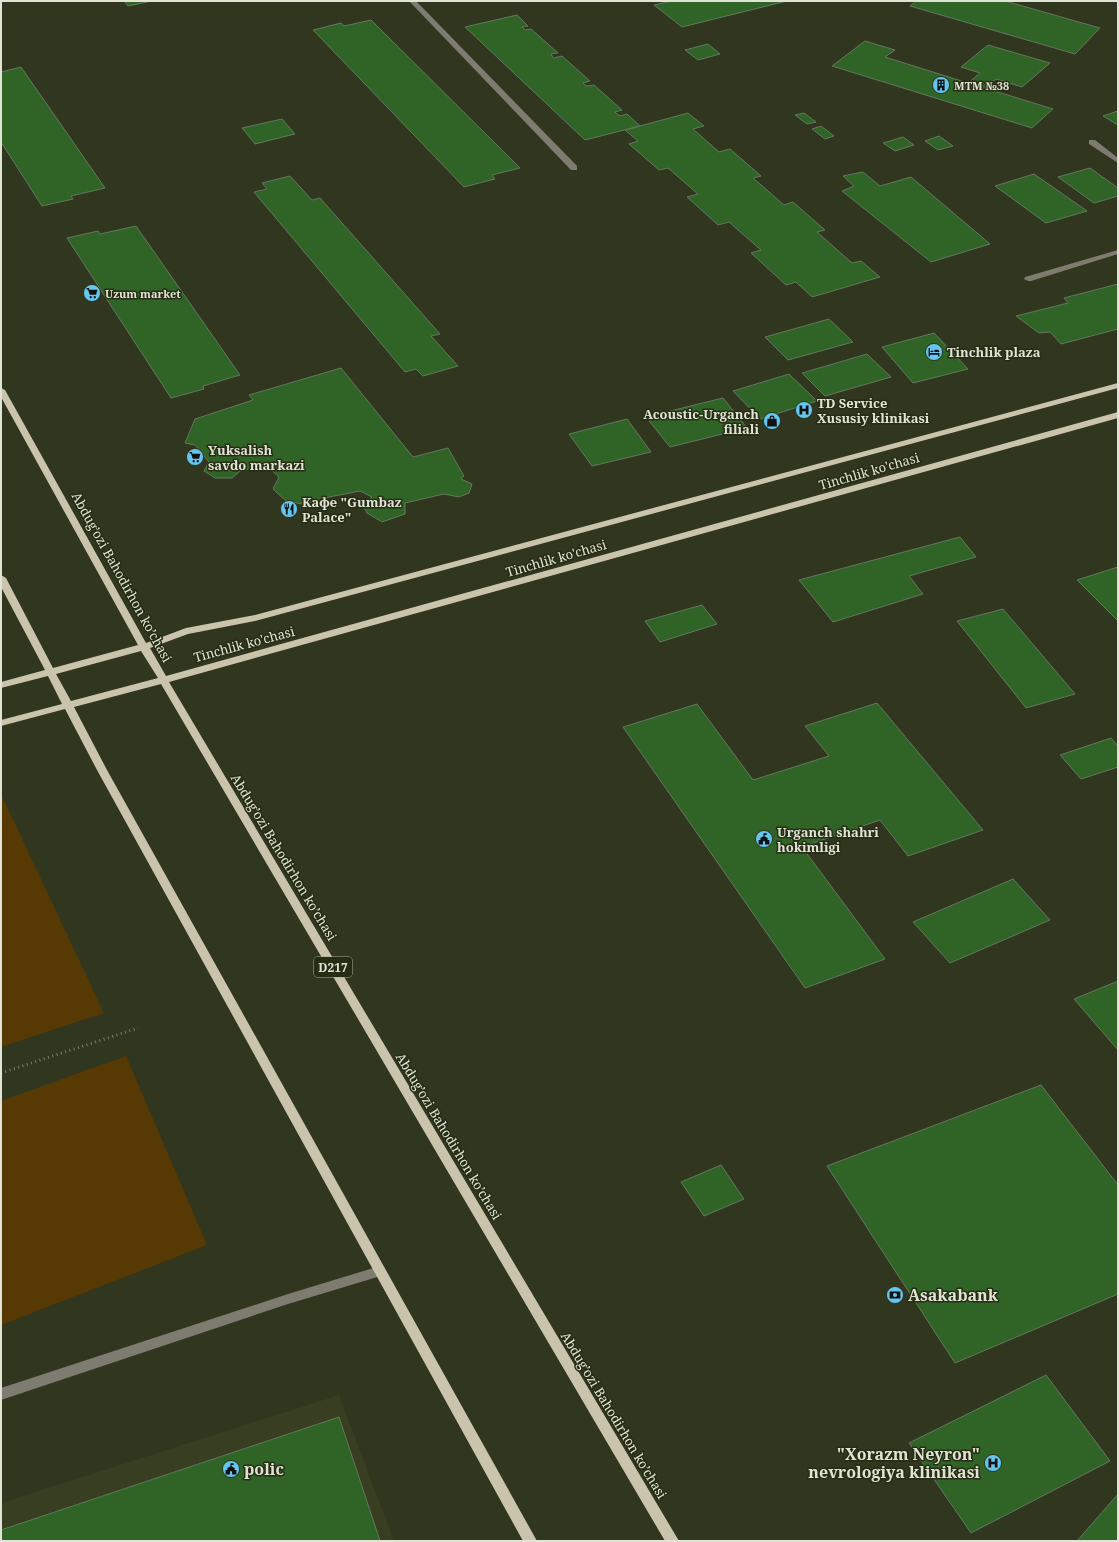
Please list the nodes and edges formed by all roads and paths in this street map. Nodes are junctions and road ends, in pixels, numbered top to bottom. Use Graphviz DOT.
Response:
graph roads {
  1 [pos="412,1"];
  2 [pos="1092,142"];
  3 [pos="1118,161"];
  4 [pos="574,168"];
  5 [pos="1118,252"];
  6 [pos="1028,278"];
  7 [pos="1118,385"];
  8 [pos="1,390"];
  9 [pos="1118,416"];
  10 [pos="1,578"];
  11 [pos="144,647"];
  12 [pos="49,672"];
  13 [pos="163,679"];
  14 [pos="1,685"];
  15 [pos="67,705"];
  16 [pos="1,723"];
  17 [pos="138,1028"];
  18 [pos="1,1073"];
  19 [pos="380,1271"];
  20 [pos="1,1394"];
  21 [pos="530,1541"];
  22 [pos="672,1541"];
  1 -- 4 [label="lane"];
  2 -- 3 [label="lane"];
  5 -- 6 [label="lane"];
  7 -- 11 [label="main road, Tinchlik ko'chasi"];
  8 -- 11 [label="main road, Abdug’ozi Bahodirhon ko’chasi / D217"];
  9 -- 13 [label="main road, Tinchlik ko'chasi"];
  10 -- 12 [label="main road"];
  11 -- 12 [label="main road, Tinchlik ko'chasi"];
  11 -- 13 [label="main road, Abdug’ozi Bahodirhon ko’chasi / D217"];
  12 -- 14 [label="main road, Tinchlik ko'chasi"];
  12 -- 15 [label="main road"];
  13 -- 15 [label="main road, Tinchlik ko'chasi"];
  13 -- 22 [label="main road, Abdug’ozi Bahodirhon ko’chasi / D217"];
  15 -- 16 [label="main road, Tinchlik ko'chasi"];
  15 -- 19 [label="main road"];
  17 -- 18 [label="path"];
  19 -- 20 [label="lane"];
  19 -- 21 [label="main road"];
}
